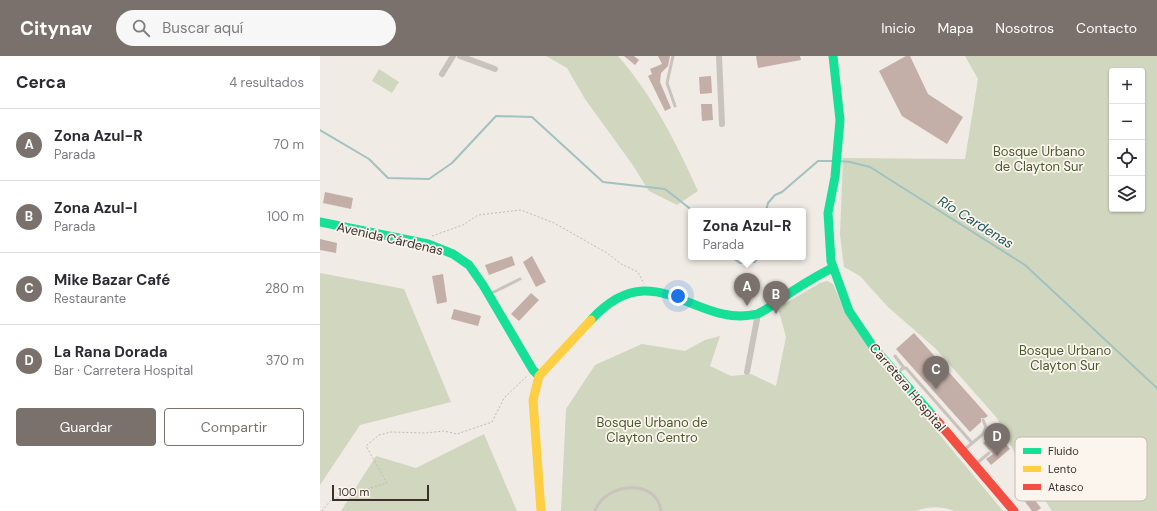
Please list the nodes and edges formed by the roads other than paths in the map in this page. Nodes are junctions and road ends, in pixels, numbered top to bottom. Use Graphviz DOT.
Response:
graph roads {
  1 [pos="453,56"];
  2 [pos="460,56"];
  3 [pos="673,56"];
  4 [pos="719,56"];
  5 [pos="833,56"];
  6 [pos="495,69"];
  7 [pos="442,74"];
  8 [pos="675,106"];
  9 [pos="722,124"];
  10 [pos="320,222"];
  11 [pos="830,253"];
  12 [pos="832,268"];
  13 [pos="816,276"];
  14 [pos="520,279"];
  15 [pos="838,283"];
  16 [pos="489,295"];
  17 [pos="758,314"];
  18 [pos="895,356"];
  19 [pos="904,368"];
  20 [pos="747,372"];
  21 [pos="536,373"];
  22 [pos="896,374"];
  23 [pos="983,420"];
  24 [pos="972,443"];
  25 [pos="962,451"];
  26 [pos="989,453"];
  27 [pos="974,466"];
  28 [pos="540,511"];
  29 [pos="595,511"];
  30 [pos="661,511"];
  31 [pos="1014,511"];
  1 -- 7 [label="street"];
  2 -- 6 [label="street"];
  3 -- 8 [label="lane"];
  4 -- 9 [label="street"];
  5 -- 11 [label="street, Carretera Hospital"];
  10 -- 16 [label="street, Avenida Cárdenas"];
  11 -- 12 [label="street, Carretera Hospital"];
  11 -- 13 [label="street"];
  12 -- 13 [label="street"];
  12 -- 15 [label="street, Carretera Hospital"];
  13 -- 15 [label="street"];
  13 -- 17 [label="street"];
  14 -- 16 [label="lane"];
  15 -- 22 [label="street, Carretera Hospital"];
  16 -- 21 [label="street, Avenida Cárdenas"];
  17 -- 20 [label="street"];
  17 -- 21 [label="street"];
  18 -- 19 [label="lane"];
  19 -- 22 [label="lane"];
  19 -- 24 [label="lane"];
  21 -- 28 [label="street"];
  22 -- 25 [label="street, Carretera Hospital"];
  23 -- 24 [label="lane"];
  24 -- 25 [label="lane"];
  25 -- 27 [label="street, Carretera Hospital"];
  26 -- 27 [label="lane"];
  27 -- 31 [label="street, Carretera Hospital"];
  29 -- 30 [label="lane"];
}
